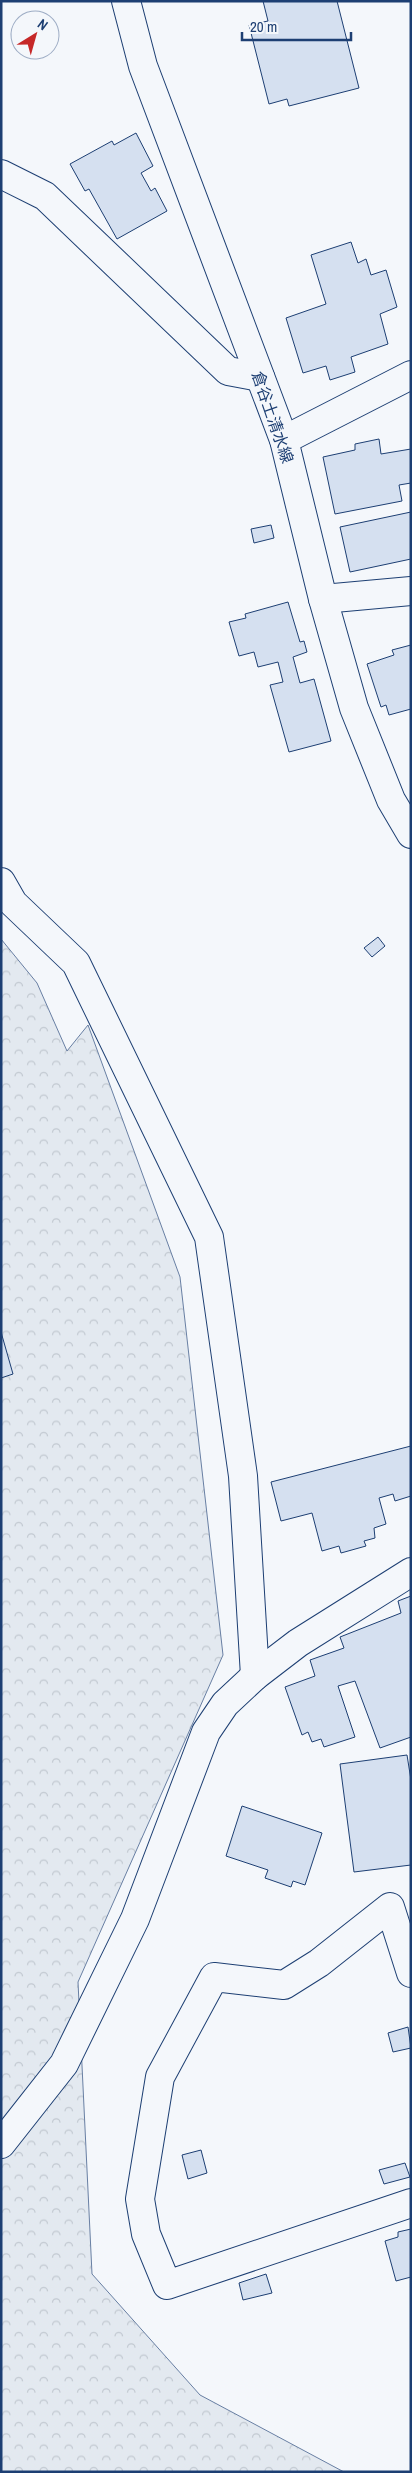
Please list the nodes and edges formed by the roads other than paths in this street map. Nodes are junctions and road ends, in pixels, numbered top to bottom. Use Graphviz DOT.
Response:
graph roads {
  1 [pos="126,1"];
  2 [pos="1,174"];
  3 [pos="411,375"];
  4 [pos="260,377"];
  5 [pos="284,440"];
  6 [pos="411,591"];
  7 [pos="323,600"];
  8 [pos="411,834"];
  9 [pos="1,882"];
  10 [pos="411,1572"];
  11 [pos="255,1676"];
  12 [pos="411,1973"];
  13 [pos="1,2144"];
  14 [pos="411,2204"];
  1 -- 4 [label="street, 倉谷土清水線"];
  2 -- 4 [label="street"];
  3 -- 5 [label="street"];
  4 -- 5 [label="street, 倉谷土清水線"];
  5 -- 7 [label="street, 倉谷土清水線"];
  6 -- 7 [label="street"];
  7 -- 8 [label="street, 倉谷土清水線"];
  9 -- 11 [label="street"];
  10 -- 11 [label="street"];
  11 -- 13 [label="street"];
  12 -- 14 [label="street"];
}
